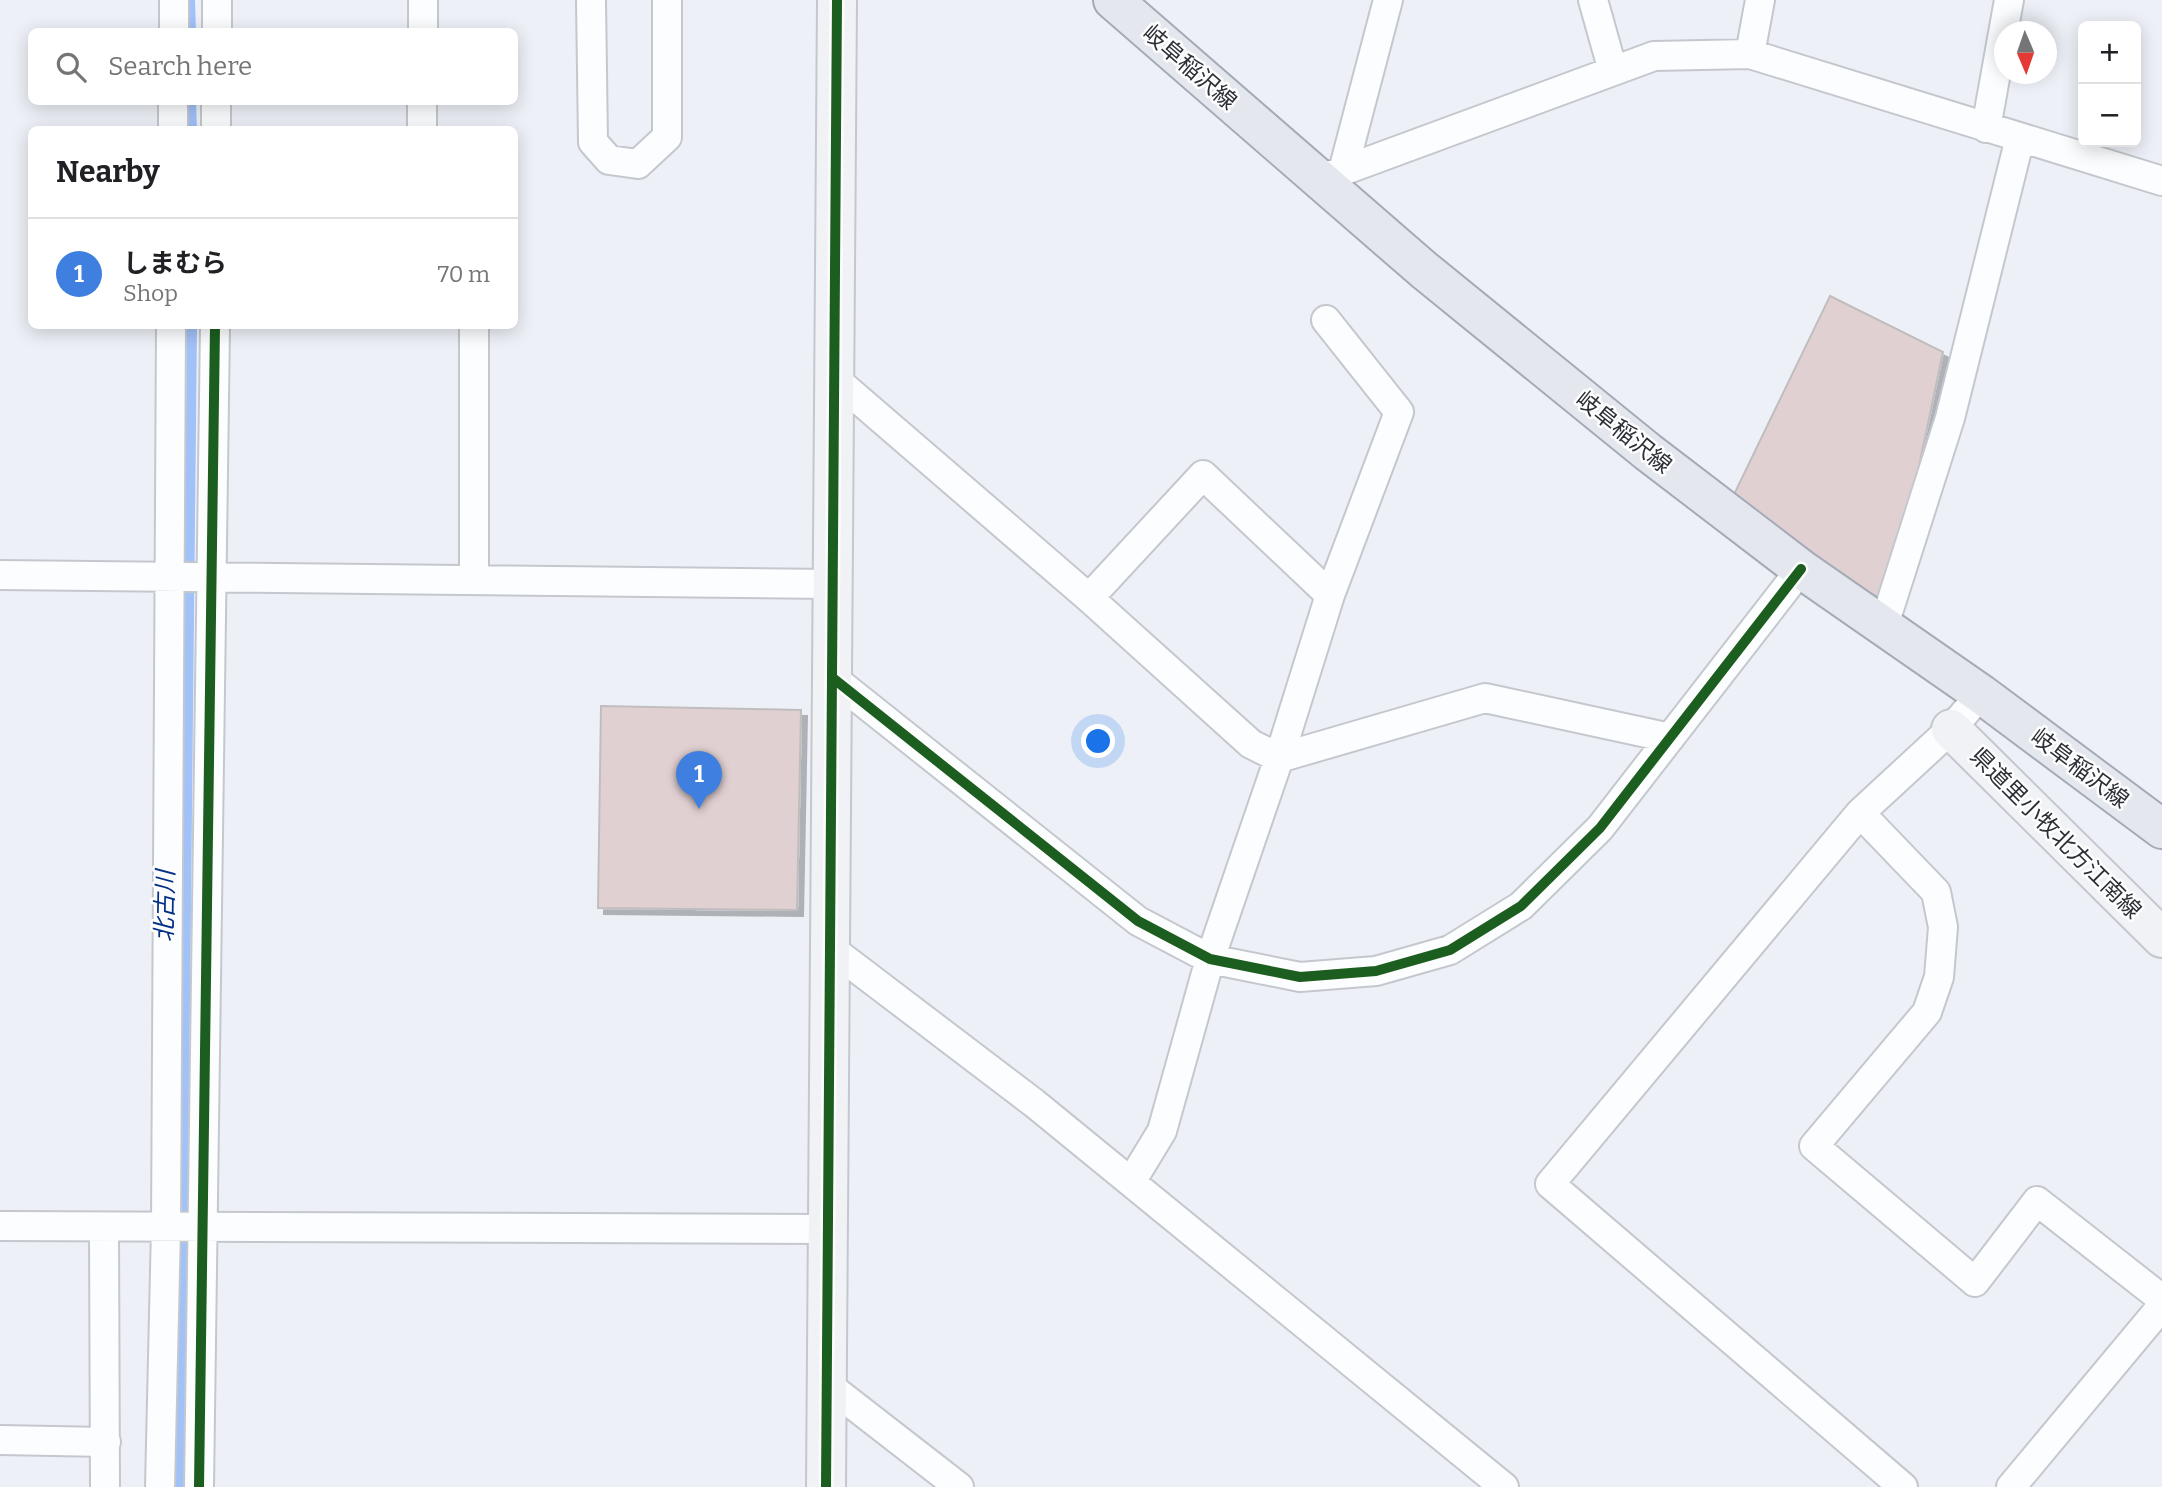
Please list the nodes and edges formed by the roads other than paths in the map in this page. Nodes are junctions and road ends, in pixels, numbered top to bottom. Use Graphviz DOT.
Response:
graph roads {
  1 [pos="174,0"];
  2 [pos="217,0"];
  3 [pos="423,0"];
  4 [pos="590,0"];
  5 [pos="667,0"];
  6 [pos="837,0"];
  7 [pos="1113,0"];
  8 [pos="1388,0"];
  9 [pos="1593,0"];
  10 [pos="1760,0"];
  11 [pos="2009,0"];
  12 [pos="174,28"];
  13 [pos="217,28"];
  14 [pos="423,28"];
  15 [pos="1750,54"];
  16 [pos="1613,71"];
  17 [pos="173,105"];
  18 [pos="216,105"];
  19 [pos="422,105"];
  20 [pos="173,126"];
  21 [pos="216,126"];
  22 [pos="422,126"];
  23 [pos="1986,128"];
  24 [pos="2020,138"];
  25 [pos="1331,175"];
  26 [pos="2162,181"];
  27 [pos="1326,320"];
  28 [pos="171,329"];
  29 [pos="215,329"];
  30 [pos="474,329"];
  31 [pos="835,379"];
  32 [pos="1801,569"];
  33 [pos="0,575"];
  34 [pos="173,577"];
  35 [pos="210,578"];
  36 [pos="474,580"];
  37 [pos="833,584"];
  38 [pos="1330,596"];
  39 [pos="1089,598"];
  40 [pos="1883,628"];
  41 [pos="834,679"];
  42 [pos="1981,694"];
  43 [pos="1951,729"];
  44 [pos="1670,738"];
  45 [pos="1279,758"];
  46 [pos="1860,813"];
  47 [pos="2162,830"];
  48 [pos="2162,938"];
  49 [pos="830,948"];
  50 [pos="1210,959"];
  51 [pos="1131,1182"];
  52 [pos="0,1226"];
  53 [pos="104,1228"];
  54 [pos="167,1228"];
  55 [pos="200,1228"];
  56 [pos="827,1229"];
  57 [pos="2162,1299"];
  58 [pos="2162,1306"];
  59 [pos="829,1386"];
  60 [pos="0,1440"];
  61 [pos="106,1442"];
  62 [pos="105,1487"];
  63 [pos="160,1487"];
  64 [pos="200,1487"];
  65 [pos="826,1487"];
  66 [pos="959,1487"];
  67 [pos="1504,1487"];
  68 [pos="1903,1487"];
  69 [pos="2011,1487"];
  1 -- 12 [label="street"];
  2 -- 13 [label="street"];
  3 -- 14 [label="street"];
  4 -- 5 [label="street"];
  6 -- 31 [label="street"];
  7 -- 25 [label="main road, 岐阜稲沢線"];
  8 -- 25 [label="street"];
  9 -- 16 [label="street"];
  10 -- 15 [label="street"];
  11 -- 23 [label="street"];
  15 -- 16 [label="street"];
  15 -- 23 [label="street"];
  16 -- 25 [label="street"];
  17 -- 20 [label="street"];
  18 -- 21 [label="street"];
  19 -- 22 [label="street"];
  23 -- 24 [label="street"];
  24 -- 26 [label="street"];
  24 -- 40 [label="street"];
  25 -- 32 [label="main road, 岐阜稲沢線"];
  27 -- 38 [label="street"];
  28 -- 34 [label="street"];
  29 -- 35 [label="street"];
  30 -- 36 [label="street"];
  31 -- 37 [label="street"];
  31 -- 39 [label="street"];
  32 -- 40 [label="main road, 岐阜稲沢線"];
  32 -- 44 [label="street"];
  33 -- 34 [label="street"];
  34 -- 35 [label="street"];
  34 -- 54 [label="street"];
  35 -- 36 [label="street"];
  35 -- 55 [label="street"];
  36 -- 37 [label="street"];
  37 -- 41 [label="street"];
  38 -- 39 [label="street"];
  38 -- 45 [label="street"];
  39 -- 45 [label="street"];
  40 -- 42 [label="main road, 岐阜稲沢線"];
  41 -- 49 [label="street"];
  41 -- 50 [label="street"];
  42 -- 43 [label="street"];
  42 -- 47 [label="main road, 岐阜稲沢線"];
  43 -- 46 [label="street"];
  43 -- 48 [label="street, 県道里小牧北方江南線"];
  44 -- 45 [label="street"];
  44 -- 50 [label="street"];
  45 -- 50 [label="street"];
  46 -- 57 [label="street"];
  46 -- 68 [label="street"];
  49 -- 51 [label="street"];
  49 -- 56 [label="street"];
  50 -- 51 [label="street"];
  51 -- 67 [label="street"];
  52 -- 53 [label="street"];
  53 -- 54 [label="street"];
  53 -- 61 [label="street"];
  54 -- 55 [label="street"];
  54 -- 63 [label="street"];
  55 -- 56 [label="street"];
  55 -- 64 [label="street"];
  56 -- 59 [label="street"];
  58 -- 69 [label="street"];
  59 -- 65 [label="street"];
  59 -- 66 [label="street"];
  60 -- 61 [label="street"];
  61 -- 62 [label="street"];
}
